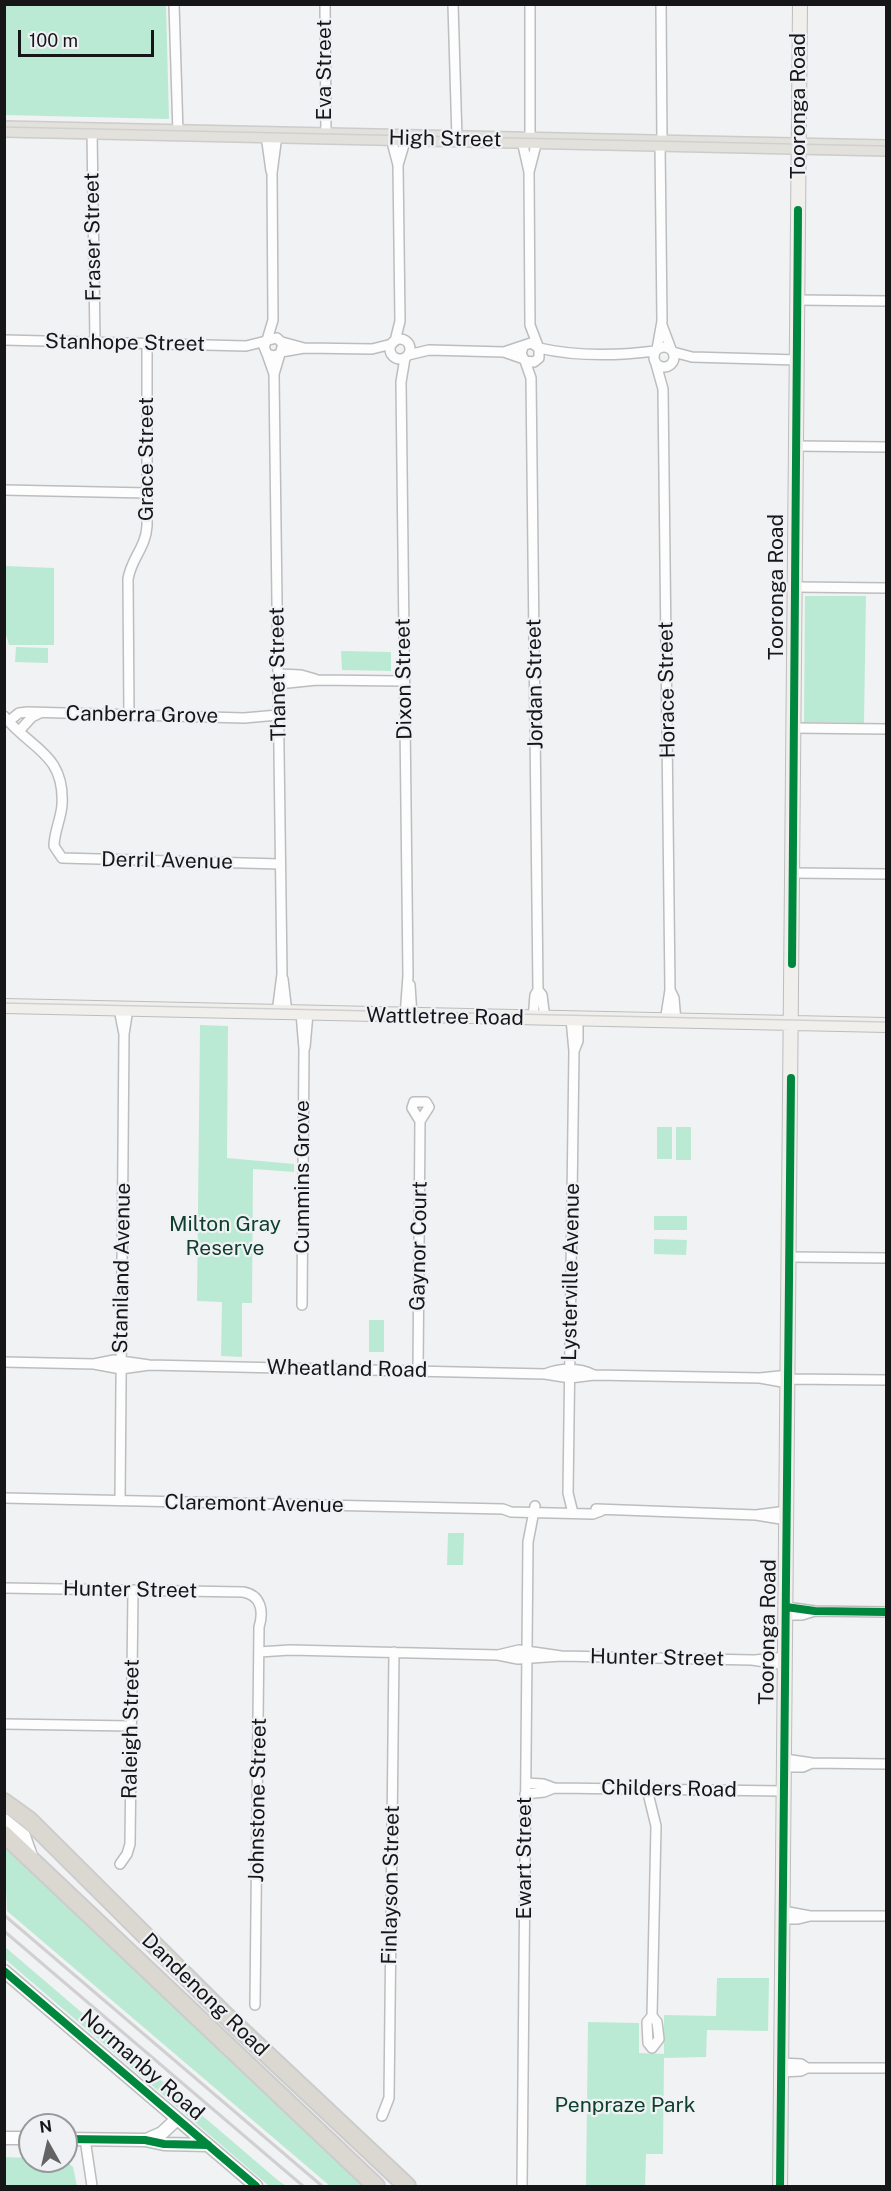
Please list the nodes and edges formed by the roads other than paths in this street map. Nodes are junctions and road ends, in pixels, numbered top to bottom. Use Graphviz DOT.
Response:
graph roads {
  1 [pos="174,4"];
  2 [pos="325,4"];
  3 [pos="453,4"];
  4 [pos="530,4"];
  5 [pos="661,4"];
  6 [pos="800,4"];
  7 [pos="4,129"];
  8 [pos="92,131"];
  9 [pos="178,133"];
  10 [pos="272,135"];
  11 [pos="326,136"];
  12 [pos="399,138"];
  13 [pos="457,140"];
  14 [pos="530,141"];
  15 [pos="661,144"];
  16 [pos="798,147"];
  17 [pos="886,148"];
  18 [pos="398,165"];
  19 [pos="529,172"];
  20 [pos="797,300"];
  21 [pos="886,301"];
  22 [pos="273,320"];
  23 [pos="400,321"];
  24 [pos="530,325"];
  25 [pos="662,325"];
  26 [pos="4,340"];
  27 [pos="267,341"];
  28 [pos="281,341"];
  29 [pos="94,342"];
  30 [pos="147,343"];
  31 [pos="393,343"];
  32 [pos="407,343"];
  33 [pos="246,346"];
  34 [pos="523,346"];
  35 [pos="538,347"];
  36 [pos="304,348"];
  37 [pos="372,349"];
  38 [pos="656,350"];
  39 [pos="672,350"];
  40 [pos="429,351"];
  41 [pos="504,352"];
  42 [pos="267,353"];
  43 [pos="281,353"];
  44 [pos="556,354"];
  45 [pos="635,356"];
  46 [pos="400,357"];
  47 [pos="692,357"];
  48 [pos="524,360"];
  49 [pos="537,360"];
  50 [pos="797,360"];
  51 [pos="655,363"];
  52 [pos="671,364"];
  53 [pos="274,374"];
  54 [pos="531,378"];
  55 [pos="663,389"];
  56 [pos="796,446"];
  57 [pos="886,447"];
  58 [pos="4,490"];
  59 [pos="147,493"];
  60 [pos="795,587"];
  61 [pos="886,588"];
  62 [pos="278,679"];
  63 [pos="404,681"];
  64 [pos="40,713"];
  65 [pos="129,715"];
  66 [pos="7,719"];
  67 [pos="278,719"];
  68 [pos="794,728"];
  69 [pos="886,729"];
  70 [pos="19,731"];
  71 [pos="280,864"];
  72 [pos="793,873"];
  73 [pos="886,874"];
  74 [pos="4,1006"];
  75 [pos="123,1009"];
  76 [pos="293,1013"];
  77 [pos="409,1016"];
  78 [pos="539,1019"];
  79 [pos="575,1019"];
  80 [pos="670,1022"];
  81 [pos="792,1024"];
  82 [pos="886,1025"];
  83 [pos="420,1121"];
  84 [pos="790,1257"];
  85 [pos="886,1258"];
  86 [pos="302,1305"];
  87 [pos="4,1362"];
  88 [pos="121,1364"];
  89 [pos="418,1371"];
  90 [pos="570,1374"];
  91 [pos="789,1379"];
  92 [pos="886,1380"];
  93 [pos="568,1493"];
  94 [pos="4,1498"];
  95 [pos="120,1501"];
  96 [pos="524,1509"];
  97 [pos="535,1509"];
  98 [pos="562,1510"];
  99 [pos="573,1510"];
  100 [pos="787,1515"];
  101 [pos="529,1530"];
  102 [pos="4,1588"];
  103 [pos="133,1590"];
  104 [pos="255,1596"];
  105 [pos="786,1611"];
  106 [pos="886,1612"];
  107 [pos="259,1649"];
  108 [pos="394,1652"];
  109 [pos="528,1655"];
  110 [pos="786,1661"];
  111 [pos="4,1724"];
  112 [pos="131,1726"];
  113 [pos="785,1763"];
  114 [pos="886,1764"];
  115 [pos="526,1783"];
  116 [pos="554,1788"];
  117 [pos="647,1789"];
  118 [pos="658,1789"];
  119 [pos="784,1791"];
  120 [pos="525,1794"];
  121 [pos="4,1802"];
  122 [pos="652,1807"];
  123 [pos="4,1820"];
  124 [pos="4,1834"];
  125 [pos="32,1859"];
  126 [pos="120,1864"];
  127 [pos="783,1915"];
  128 [pos="886,1916"];
  129 [pos="4,1971"];
  130 [pos="255,2005"];
  131 [pos="652,2016"];
  132 [pos="781,2068"];
  133 [pos="886,2068"];
  134 [pos="382,2116"];
  135 [pos="177,2119"];
  136 [pos="78,2139"];
  137 [pos="85,2139"];
  138 [pos="145,2140"];
  139 [pos="207,2145"];
  140 [pos="92,2187"];
  141 [pos="256,2187"];
  142 [pos="376,2187"];
  143 [pos="407,2187"];
  144 [pos="522,2187"];
  145 [pos="780,2187"];
  1 -- 9 [label="street"];
  2 -- 11 [label="street, Eva Street"];
  3 -- 13 [label="street"];
  4 -- 14 [label="street"];
  5 -- 15 [label="street"];
  6 -- 16 [label="main road, Tooronga Road"];
  7 -- 8 [label="main road, High Street"];
  8 -- 9 [label="main road, High Street"];
  8 -- 29 [label="street, Fraser Street"];
  9 -- 10 [label="main road, High Street"];
  10 -- 11 [label="main road, High Street"];
  10 -- 22 [label="street"];
  11 -- 12 [label="main road, High Street"];
  12 -- 13 [label="main road, High Street"];
  12 -- 18 [label="street"];
  12 -- 18 [label="street"];
  13 -- 14 [label="main road, High Street"];
  14 -- 15 [label="main road, High Street"];
  14 -- 19 [label="street"];
  14 -- 19 [label="street"];
  15 -- 16 [label="main road, High Street"];
  15 -- 25 [label="street"];
  16 -- 17 [label="main road, High Street"];
  16 -- 20 [label="main road, Tooronga Road"];
  18 -- 23 [label="street"];
  19 -- 24 [label="street"];
  20 -- 21 [label="street"];
  20 -- 50 [label="main road, Tooronga Road"];
  22 -- 27 [label="street"];
  22 -- 28 [label="street"];
  23 -- 31 [label="street"];
  23 -- 32 [label="street"];
  24 -- 34 [label="street"];
  24 -- 35 [label="street"];
  25 -- 38 [label="street"];
  25 -- 39 [label="street"];
  26 -- 29 [label="street, Stanhope Street"];
  27 -- 28 [label="street"];
  27 -- 33 [label="street, Stanhope Street"];
  27 -- 42 [label="street"];
  28 -- 36 [label="street"];
  28 -- 43 [label="street"];
  29 -- 30 [label="street, Stanhope Street"];
  30 -- 33 [label="street, Stanhope Street"];
  30 -- 59 [label="street, Grace Street"];
  31 -- 32 [label="street"];
  31 -- 37 [label="street"];
  31 -- 46 [label="street"];
  32 -- 40 [label="street"];
  32 -- 46 [label="street"];
  33 -- 42 [label="street, Stanhope Street"];
  34 -- 35 [label="street"];
  34 -- 41 [label="street"];
  34 -- 48 [label="street"];
  35 -- 44 [label="street"];
  35 -- 49 [label="street"];
  36 -- 37 [label="street"];
  36 -- 43 [label="street"];
  37 -- 46 [label="street"];
  38 -- 39 [label="street"];
  38 -- 45 [label="street"];
  38 -- 51 [label="street"];
  39 -- 47 [label="street"];
  39 -- 52 [label="street"];
  40 -- 41 [label="street"];
  40 -- 46 [label="street"];
  41 -- 48 [label="street"];
  42 -- 43 [label="street"];
  42 -- 53 [label="street, Thanet Street"];
  43 -- 53 [label="street, Thanet Street"];
  44 -- 45 [label="street"];
  44 -- 49 [label="street"];
  45 -- 51 [label="street"];
  46 -- 63 [label="street, Dixon Street"];
  47 -- 50 [label="street"];
  47 -- 52 [label="street"];
  48 -- 49 [label="street"];
  48 -- 54 [label="street, Jordan Street"];
  49 -- 54 [label="street, Jordan Street"];
  50 -- 56 [label="main road, Tooronga Road"];
  51 -- 52 [label="street"];
  51 -- 55 [label="street, Horace Street"];
  52 -- 55 [label="street, Horace Street"];
  53 -- 62 [label="street, Thanet Street"];
  54 -- 78 [label="street, Jordan Street"];
  55 -- 80 [label="street, Horace Street"];
  56 -- 57 [label="street"];
  56 -- 60 [label="main road, Tooronga Road"];
  58 -- 59 [label="street"];
  59 -- 65 [label="street, Grace Street"];
  60 -- 61 [label="street"];
  60 -- 68 [label="main road, Tooronga Road"];
  62 -- 63 [label="street"];
  62 -- 67 [label="street, Thanet Street"];
  63 -- 77 [label="street, Dixon Street"];
  64 -- 65 [label="street, Canberra Grove"];
  64 -- 66 [label="street, Canberra Grove"];
  64 -- 70 [label="street, Canberra Grove"];
  65 -- 67 [label="street, Canberra Grove"];
  66 -- 70 [label="street"];
  67 -- 71 [label="street, Thanet Street"];
  68 -- 69 [label="street"];
  68 -- 72 [label="main road, Tooronga Road"];
  70 -- 71 [label="street, Derril Avenue"];
  71 -- 76 [label="street, Thanet Street"];
  72 -- 73 [label="street"];
  72 -- 81 [label="main road, Tooronga Road"];
  74 -- 75 [label="main road, Wattletree Road"];
  75 -- 76 [label="main road, Wattletree Road"];
  75 -- 88 [label="street, Staniland Avenue"];
  76 -- 77 [label="main road, Wattletree Road"];
  76 -- 86 [label="street, Cummins Grove"];
  77 -- 78 [label="main road, Wattletree Road"];
  78 -- 79 [label="main road, Wattletree Road"];
  79 -- 80 [label="main road, Wattletree Road"];
  79 -- 90 [label="street, Lysterville Avenue"];
  80 -- 81 [label="main road, Wattletree Road"];
  81 -- 82 [label="main road, Wattletree Road"];
  81 -- 84 [label="main road, Tooronga Road"];
  83 -- 89 [label="street, Gaynor Court"];
  84 -- 85 [label="street"];
  84 -- 91 [label="main road, Tooronga Road"];
  87 -- 88 [label="street, Wheatland Road"];
  88 -- 89 [label="street, Wheatland Road"];
  88 -- 95 [label="street, Staniland Avenue"];
  89 -- 90 [label="street, Wheatland Road"];
  90 -- 91 [label="street, Wheatland Road"];
  90 -- 93 [label="street, Lysterville Avenue"];
  91 -- 92 [label="street, Wheatland Road"];
  91 -- 100 [label="main road, Tooronga Road"];
  93 -- 98 [label="street, Lysterville Avenue"];
  93 -- 99 [label="street, Lysterville Avenue"];
  94 -- 95 [label="street, Claremont Avenue"];
  95 -- 96 [label="street, Claremont Avenue"];
  96 -- 97 [label="street, Claremont Avenue"];
  96 -- 101 [label="street, Ewart Street"];
  97 -- 98 [label="street, Claremont Avenue"];
  97 -- 101 [label="street, Ewart Street"];
  98 -- 99 [label="street, Claremont Avenue"];
  99 -- 100 [label="street, Claremont Avenue"];
  100 -- 105 [label="main road, Tooronga Road"];
  101 -- 109 [label="street, Ewart Street"];
  102 -- 103 [label="street, Hunter Street"];
  103 -- 104 [label="street, Hunter Street"];
  103 -- 112 [label="street, Raleigh Street"];
  104 -- 107 [label="street, Johnstone Street"];
  105 -- 106 [label="street"];
  105 -- 110 [label="main road, Tooronga Road"];
  107 -- 108 [label="street, Hunter Street"];
  107 -- 130 [label="street, Johnstone Street"];
  108 -- 109 [label="street, Hunter Street"];
  108 -- 134 [label="street, Finlayson Street"];
  109 -- 110 [label="street, Hunter Street"];
  109 -- 115 [label="street, Ewart Street"];
  110 -- 113 [label="main road, Tooronga Road"];
  111 -- 112 [label="street"];
  112 -- 126 [label="street, Raleigh Street"];
  113 -- 114 [label="street"];
  113 -- 119 [label="main road, Tooronga Road"];
  115 -- 116 [label="street, Childers Road"];
  115 -- 120 [label="street, Ewart Street"];
  116 -- 117 [label="street, Childers Road"];
  116 -- 120 [label="street, Childers Road"];
  117 -- 118 [label="street, Childers Road"];
  117 -- 122 [label="street"];
  118 -- 119 [label="street, Childers Road"];
  118 -- 122 [label="street"];
  119 -- 127 [label="main road, Tooronga Road"];
  120 -- 144 [label="street, Ewart Street"];
  121 -- 143 [label="highway, Dandenong Road"];
  122 -- 131 [label="street"];
  123 -- 125 [label="street"];
  124 -- 125 [label="highway, Dandenong Road"];
  125 -- 142 [label="highway, Dandenong Road"];
  127 -- 128 [label="street"];
  127 -- 132 [label="main road, Tooronga Road"];
  129 -- 135 [label="street, Normanby Road"];
  132 -- 133 [label="street"];
  132 -- 145 [label="main road, Tooronga Road"];
  135 -- 138 [label="street"];
  135 -- 139 [label="street, Normanby Road"];
  136 -- 137 [label="street"];
  137 -- 138 [label="street"];
  137 -- 140 [label="street"];
  138 -- 139 [label="street"];
  139 -- 141 [label="street, Normanby Road"];
}
